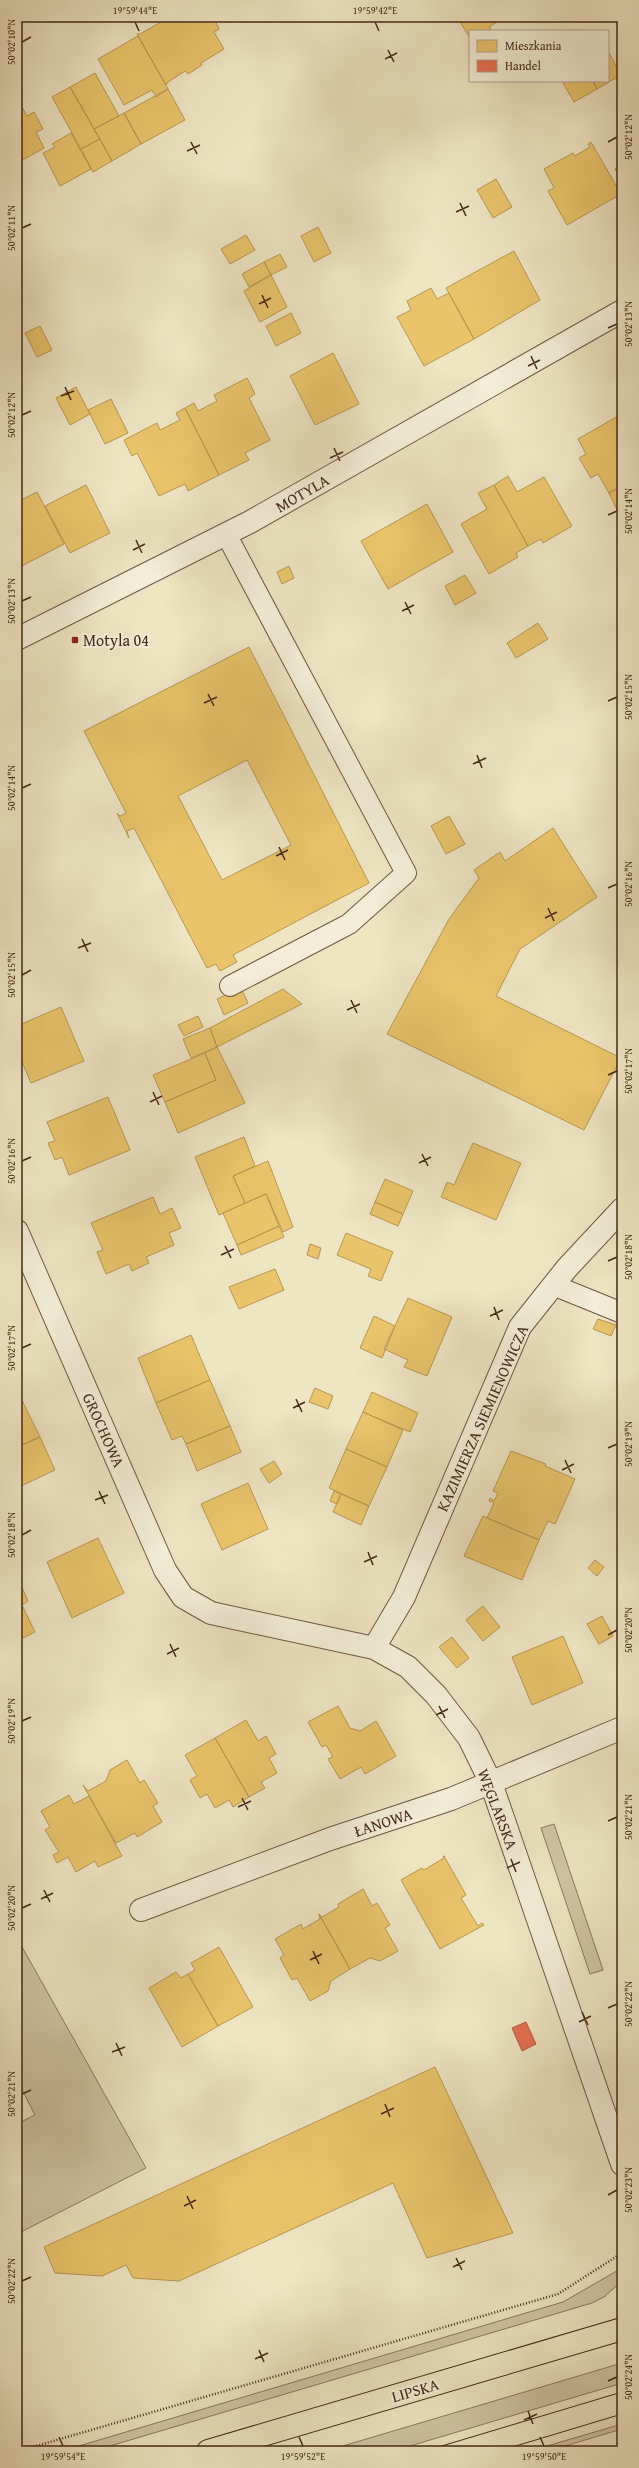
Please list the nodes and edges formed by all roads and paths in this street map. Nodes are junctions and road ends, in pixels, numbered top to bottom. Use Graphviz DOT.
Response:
graph roads {
  1 [pos="622,311"];
  2 [pos="226,534"];
  3 [pos="17,639"];
  4 [pos="230,986"];
  5 [pos="622,1208"];
  6 [pos="17,1231"];
  7 [pos="553,1285"];
  8 [pos="622,1313"];
  9 [pos="211,1613"];
  10 [pos="374,1648"];
  11 [pos="622,1728"];
  12 [pos="491,1783"];
  13 [pos="141,1910"];
  14 [pos="622,2164"];
  15 [pos="622,2253"];
  16 [pos="622,2329"];
  17 [pos="19,2451"];
  18 [pos="208,2451"];
  1 -- 2 [label="street, MOTYLA"];
  2 -- 3 [label="street, MOTYLA"];
  2 -- 4 [label="lane"];
  5 -- 7 [label="street, KAZIMIERZA SIEMIENOWICZA"];
  6 -- 9 [label="street, GROCHOWA"];
  7 -- 8 [label="lane"];
  7 -- 10 [label="street, KAZIMIERZA SIEMIENOWICZA"];
  9 -- 10 [label="street, WĘGLARSKA"];
  10 -- 12 [label="street, WĘGLARSKA"];
  11 -- 12 [label="street, ŁANOWA"];
  12 -- 13 [label="street, ŁANOWA"];
  12 -- 14 [label="street, WĘGLARSKA"];
  15 -- 17 [label="path"];
  16 -- 18 [label="main road, LIPSKA"];
}
